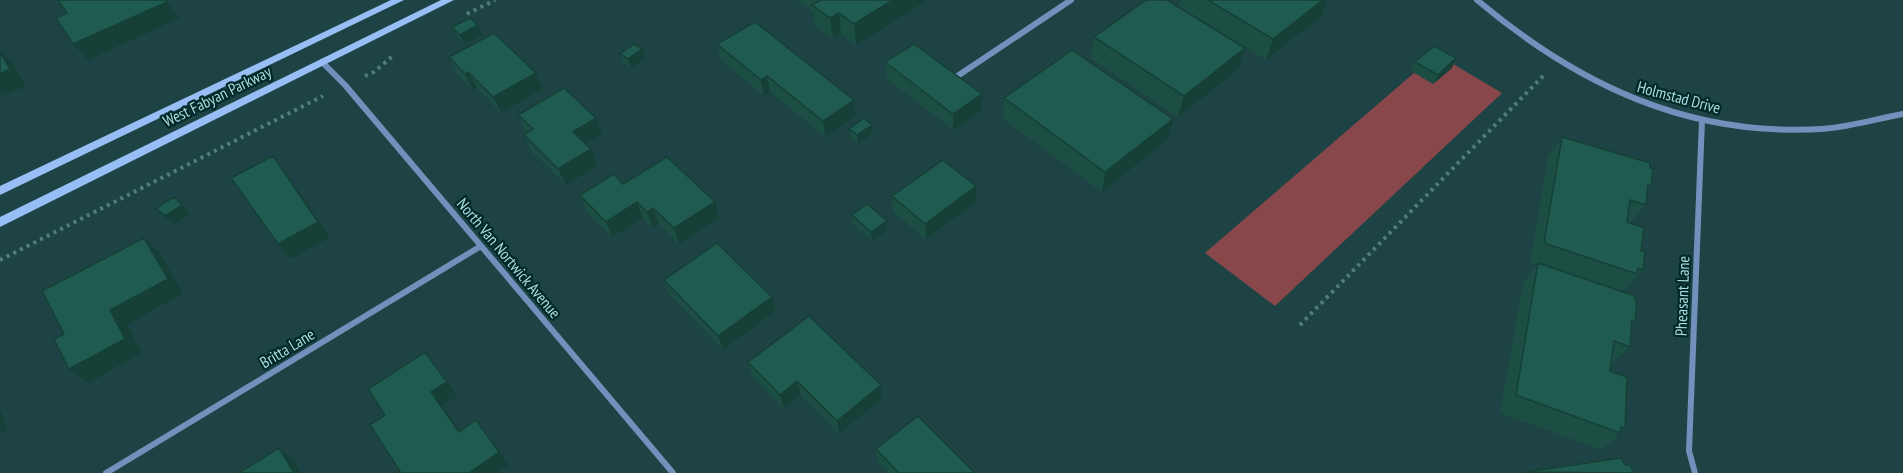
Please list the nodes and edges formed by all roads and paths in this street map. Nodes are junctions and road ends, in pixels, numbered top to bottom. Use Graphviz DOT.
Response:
graph roads {
  1 [pos="399,0"];
  2 [pos="449,0"];
  3 [pos="495,0"];
  4 [pos="1071,0"];
  5 [pos="1477,0"];
  6 [pos="460,17"];
  7 [pos="401,48"];
  8 [pos="322,62"];
  9 [pos="1558,62"];
  10 [pos="956,76"];
  11 [pos="345,86"];
  12 [pos="1903,114"];
  13 [pos="1702,120"];
  14 [pos="0,191"];
  15 [pos="0,222"];
  16 [pos="481,246"];
  17 [pos="0,260"];
  18 [pos="1300,325"];
  19 [pos="106,473"];
  20 [pos="673,473"];
  21 [pos="1695,473"];
  1 -- 14 [label="main road, West Fabyan Parkway"];
  2 -- 8 [label="main road, West Fabyan Parkway"];
  3 -- 6 [label="path"];
  4 -- 10 [label="street"];
  5 -- 9 [label="street, Holmstad Drive"];
  7 -- 11 [label="path"];
  8 -- 11 [label="street, North Van Nortwick Avenue"];
  8 -- 15 [label="main road, West Fabyan Parkway"];
  9 -- 13 [label="street, Holmstad Drive"];
  9 -- 18 [label="path"];
  11 -- 16 [label="street, North Van Nortwick Avenue"];
  11 -- 17 [label="path"];
  12 -- 13 [label="street, Holmstad Drive"];
  13 -- 21 [label="street, Pheasant Lane"];
  16 -- 19 [label="street, Britta Lane"];
  16 -- 20 [label="street, North Van Nortwick Avenue"];
}
